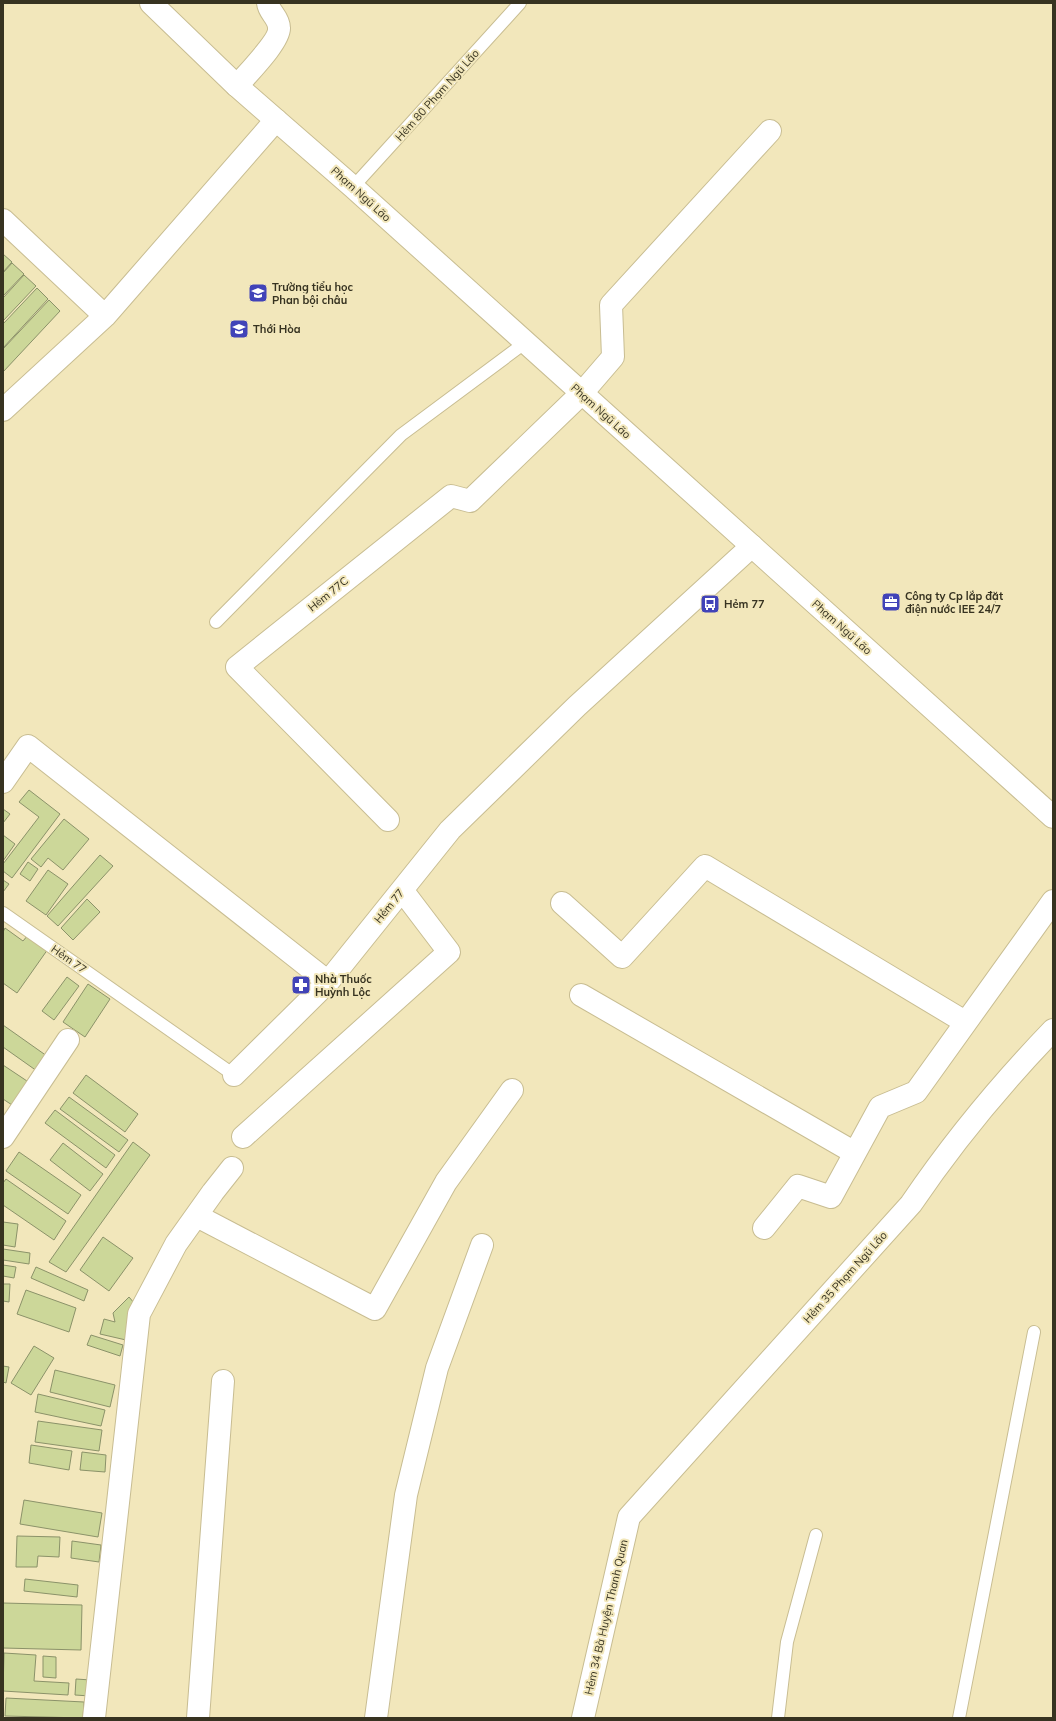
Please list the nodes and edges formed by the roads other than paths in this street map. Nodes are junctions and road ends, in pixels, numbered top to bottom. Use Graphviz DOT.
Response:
graph roads {
  1 [pos="268,3"];
  2 [pos="520,3"];
  3 [pos="152,4"];
  4 [pos="237,86"];
  5 [pos="276,120"];
  6 [pos="770,131"];
  7 [pos="353,187"];
  8 [pos="3,220"];
  9 [pos="105,316"];
  10 [pos="526,342"];
  11 [pos="582,393"];
  12 [pos="3,410"];
  13 [pos="752,546"];
  14 [pos="216,622"];
  15 [pos="3,782"];
  16 [pos="1053,817"];
  17 [pos="388,820"];
  18 [pos="402,890"];
  19 [pos="1053,902"];
  20 [pos="562,903"];
  21 [pos="3,913"];
  22 [pos="328,982"];
  23 [pos="581,995"];
  24 [pos="965,1022"];
  25 [pos="1053,1030"];
  26 [pos="68,1040"];
  27 [pos="234,1075"];
  28 [pos="512,1090"];
  29 [pos="3,1137"];
  30 [pos="243,1137"];
  31 [pos="855,1153"];
  32 [pos="232,1168"];
  33 [pos="197,1216"];
  34 [pos="764,1228"];
  35 [pos="482,1245"];
  36 [pos="1034,1332"];
  37 [pos="223,1381"];
  38 [pos="629,1517"];
  39 [pos="816,1536"];
  40 [pos="94,1718"];
  41 [pos="198,1718"];
  42 [pos="376,1718"];
  43 [pos="583,1718"];
  44 [pos="778,1718"];
  45 [pos="959,1718"];
  1 -- 4 [label="street"];
  2 -- 7 [label="lane, Hẻm 80 Phạm Ngũ Lão"];
  3 -- 4 [label="street, Phạm Ngũ Lão"];
  4 -- 5 [label="street, Phạm Ngũ Lão"];
  5 -- 7 [label="street, Phạm Ngũ Lão"];
  5 -- 9 [label="street"];
  6 -- 11 [label="street"];
  7 -- 10 [label="street, Phạm Ngũ Lão"];
  8 -- 9 [label="street"];
  9 -- 12 [label="street"];
  10 -- 11 [label="street, Phạm Ngũ Lão"];
  10 -- 14 [label="lane"];
  11 -- 13 [label="street, Phạm Ngũ Lão"];
  11 -- 17 [label="street, Hẻm 77C"];
  13 -- 16 [label="street, Phạm Ngũ Lão"];
  13 -- 18 [label="street, Hẻm 77"];
  15 -- 22 [label="street"];
  18 -- 22 [label="street, Hẻm 77"];
  18 -- 30 [label="street"];
  19 -- 24 [label="street"];
  20 -- 24 [label="street"];
  21 -- 27 [label="lane, Hẻm 77"];
  22 -- 27 [label="street, Hẻm 77"];
  23 -- 31 [label="street"];
  24 -- 31 [label="street"];
  25 -- 38 [label="street, Hẻm 35 Phạm Ngũ Lão"];
  26 -- 29 [label="street"];
  28 -- 33 [label="street"];
  31 -- 34 [label="street"];
  32 -- 33 [label="street"];
  33 -- 40 [label="street"];
  35 -- 42 [label="street"];
  36 -- 45 [label="lane"];
  37 -- 41 [label="street"];
  38 -- 43 [label="street, Hẻm 34 Bà Huyện Thanh Quan"];
  39 -- 44 [label="lane"];
}
